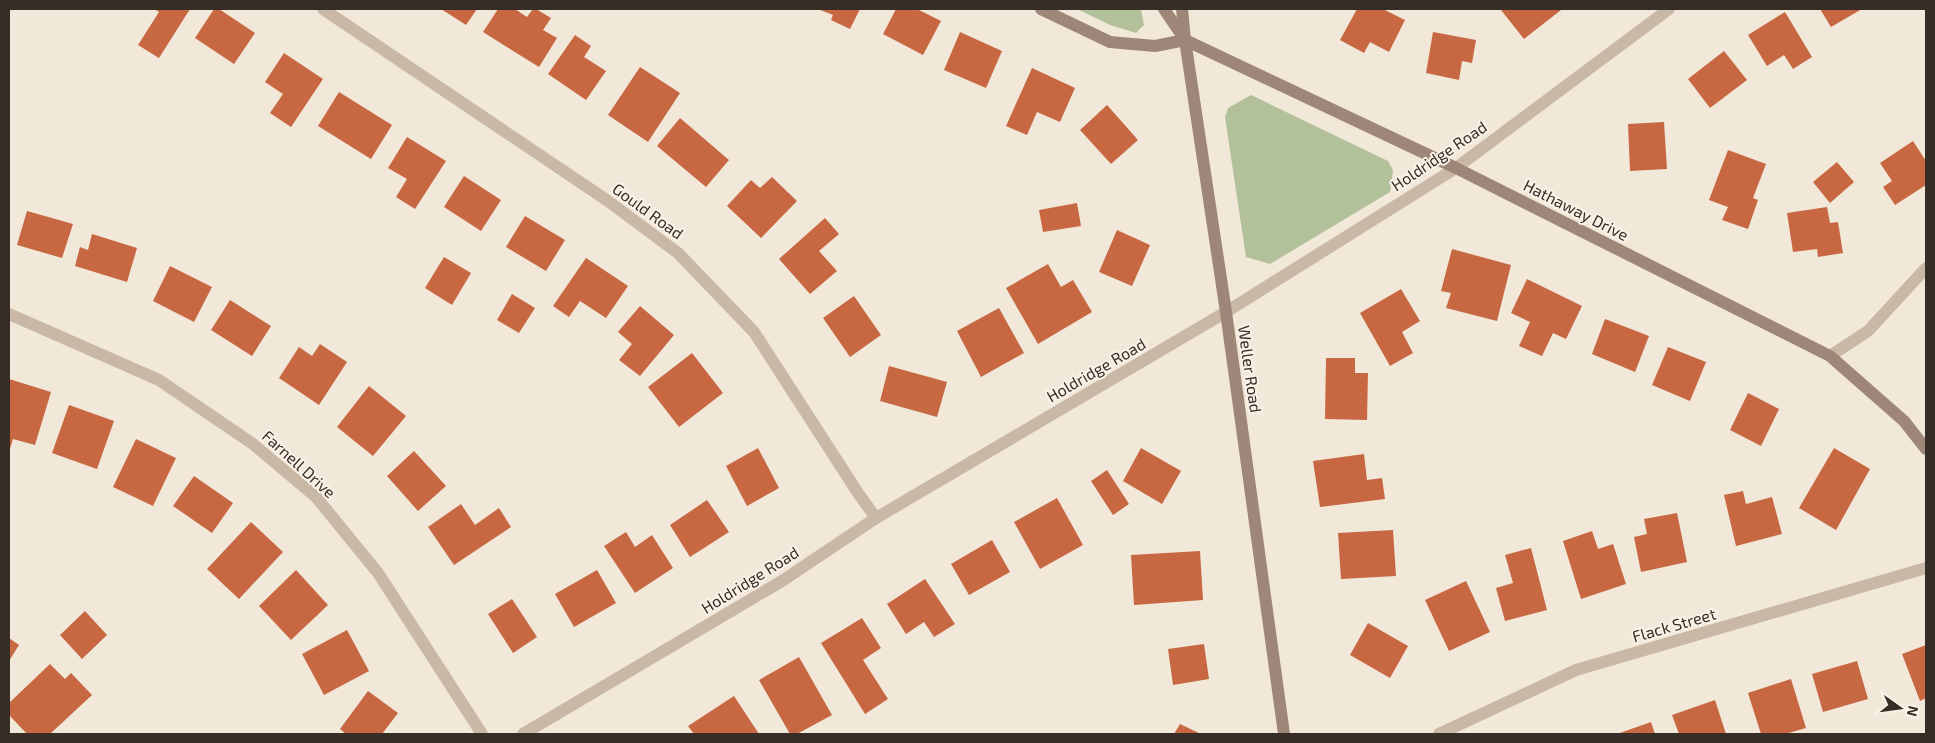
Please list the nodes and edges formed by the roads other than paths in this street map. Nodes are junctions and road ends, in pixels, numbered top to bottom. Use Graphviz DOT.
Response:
graph roads {
  1 [pos="323,9"];
  2 [pos="1041,9"];
  3 [pos="1164,9"];
  4 [pos="1182,9"];
  5 [pos="1669,9"];
  6 [pos="1185,40"];
  7 [pos="1456,168"];
  8 [pos="1926,268"];
  9 [pos="1226,312"];
  10 [pos="9,314"];
  11 [pos="1830,356"];
  12 [pos="1926,449"];
  13 [pos="876,518"];
  14 [pos="1926,568"];
  15 [pos="482,734"];
  16 [pos="523,734"];
  17 [pos="1284,734"];
  18 [pos="1439,734"];
  1 -- 13 [label="street, Gould Road"];
  2 -- 6 [label="street"];
  3 -- 6 [label="street"];
  4 -- 6 [label="street, Weller Road"];
  5 -- 7 [label="street, Holdridge Road"];
  6 -- 7 [label="street, Hathaway Drive"];
  6 -- 9 [label="street, Weller Road"];
  7 -- 9 [label="street, Holdridge Road"];
  7 -- 11 [label="street, Hathaway Drive"];
  8 -- 11 [label="street"];
  9 -- 13 [label="street, Holdridge Road"];
  9 -- 17 [label="street, Weller Road"];
  10 -- 15 [label="street, Farnell Drive"];
  11 -- 12 [label="street, Hathaway Drive"];
  13 -- 16 [label="street, Holdridge Road"];
  14 -- 18 [label="street, Flack Street"];
}
